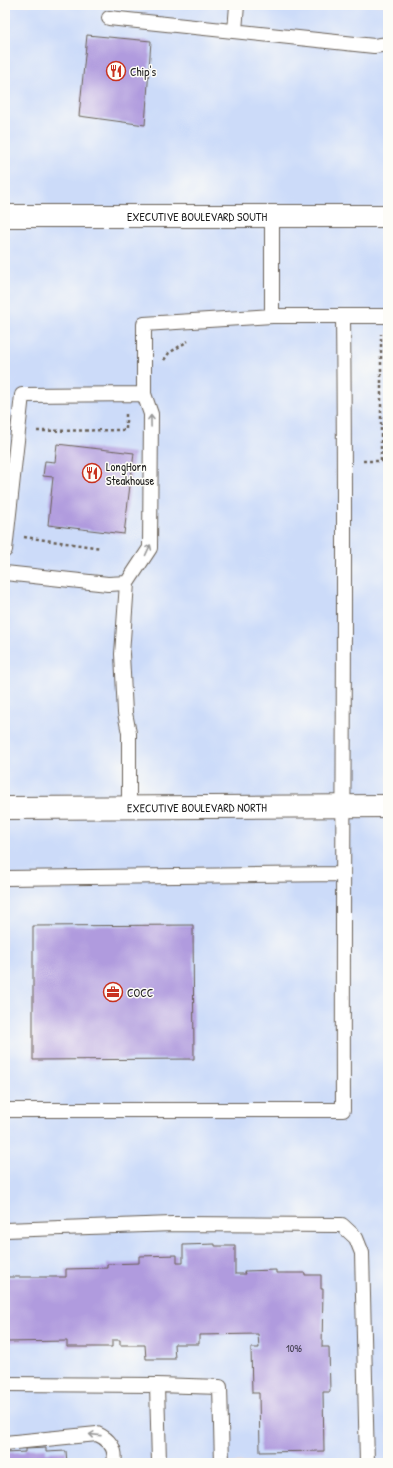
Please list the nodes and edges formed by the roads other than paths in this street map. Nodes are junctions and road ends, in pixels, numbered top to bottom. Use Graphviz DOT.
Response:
graph roads {
  1 [pos="237,5"];
  2 [pos="109,18"];
  3 [pos="235,31"];
  4 [pos="388,44"];
  5 [pos="5,216"];
  6 [pos="272,216"];
  7 [pos="388,216"];
  8 [pos="272,316"];
  9 [pos="384,316"];
  10 [pos="343,317"];
  11 [pos="144,394"];
  12 [pos="5,550"];
  13 [pos="5,573"];
  14 [pos="127,583"];
  15 [pos="343,806"];
  16 [pos="388,806"];
  17 [pos="5,808"];
  18 [pos="129,808"];
  19 [pos="342,874"];
  20 [pos="5,878"];
  21 [pos="5,1110"];
  22 [pos="5,1230"];
  23 [pos="5,1384"];
  24 [pos="156,1385"];
  25 [pos="5,1443"];
  26 [pos="114,1463"];
  27 [pos="159,1463"];
  28 [pos="222,1463"];
  29 [pos="367,1463"];
  1 -- 3 [label="lane"];
  2 -- 3 [label="lane"];
  3 -- 4 [label="lane"];
  5 -- 6 [label="street, EXECUTIVE BOULEVARD SOUTH"];
  6 -- 7 [label="street, EXECUTIVE BOULEVARD SOUTH"];
  6 -- 8 [label="lane"];
  8 -- 10 [label="lane"];
  8 -- 11 [label="lane"];
  9 -- 10 [label="lane"];
  10 -- 15 [label="lane"];
  11 -- 12 [label="lane"];
  14 -- 11 [label="lane, one-way"];
  13 -- 14 [label="lane"];
  14 -- 18 [label="lane"];
  15 -- 16 [label="street, EXECUTIVE BOULEVARD NORTH"];
  15 -- 18 [label="street, EXECUTIVE BOULEVARD NORTH"];
  15 -- 19 [label="lane"];
  17 -- 18 [label="street, EXECUTIVE BOULEVARD NORTH"];
  19 -- 20 [label="lane"];
  19 -- 21 [label="lane"];
  22 -- 29 [label="lane"];
  23 -- 24 [label="lane"];
  24 -- 27 [label="lane"];
  24 -- 28 [label="lane"];
  26 -- 25 [label="lane, one-way"];
}
